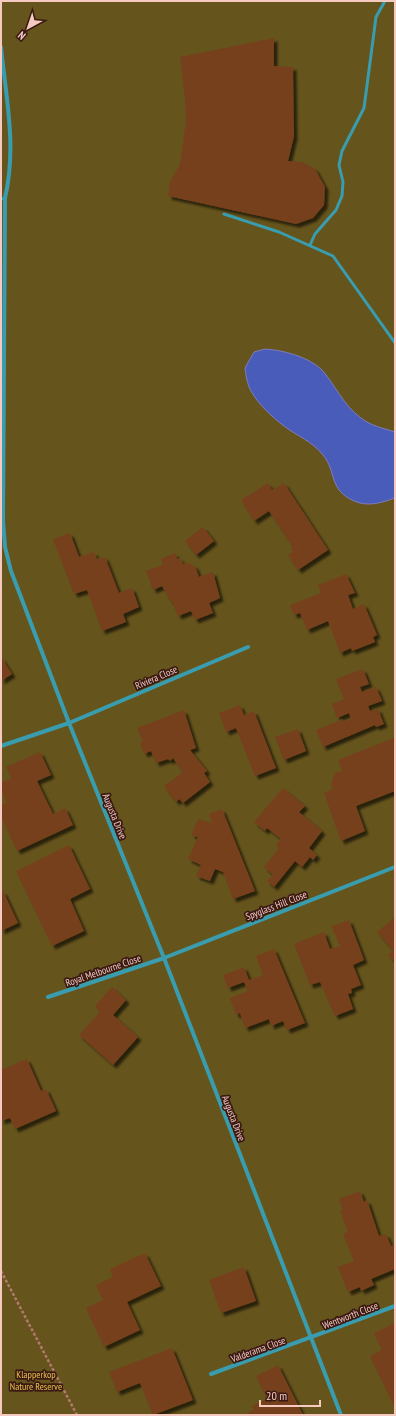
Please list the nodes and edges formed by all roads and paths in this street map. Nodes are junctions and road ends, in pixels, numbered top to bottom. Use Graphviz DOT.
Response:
graph roads {
  1 [pos="386,1"];
  2 [pos="1,47"];
  3 [pos="2,62"];
  4 [pos="2,198"];
  5 [pos="224,214"];
  6 [pos="310,245"];
  7 [pos="395,343"];
  8 [pos="248,647"];
  9 [pos="69,722"];
  10 [pos="1,746"];
  11 [pos="395,867"];
  12 [pos="164,958"];
  13 [pos="48,997"];
  14 [pos="1,1271"];
  15 [pos="395,1306"];
  16 [pos="310,1339"];
  17 [pos="211,1374"];
  18 [pos="77,1415"];
  19 [pos="341,1415"];
  1 -- 6 [label="lane"];
  2 -- 3 [label="street, Augusta Drive"];
  3 -- 4 [label="street, Augusta Drive"];
  4 -- 9 [label="street, Augusta Drive"];
  5 -- 6 [label="lane"];
  6 -- 7 [label="lane"];
  8 -- 9 [label="street, Riviera Close"];
  9 -- 10 [label="street, Riviera Close"];
  9 -- 12 [label="street, Augusta Drive"];
  11 -- 12 [label="street, Spyglass Hill Close"];
  12 -- 13 [label="street, Royal Melbourne Close"];
  12 -- 16 [label="street, Augusta Drive"];
  14 -- 18 [label="path"];
  15 -- 16 [label="street, Wentworth Close"];
  16 -- 17 [label="street, Valderama Close"];
  16 -- 19 [label="street, Augusta Drive"];
}
